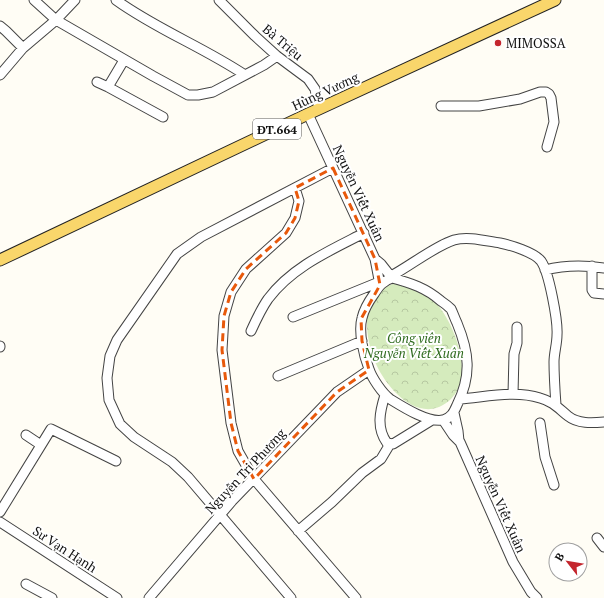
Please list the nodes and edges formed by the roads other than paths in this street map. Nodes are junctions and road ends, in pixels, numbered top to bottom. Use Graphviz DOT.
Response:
graph roads {
  1 [pos="34,0"];
  2 [pos="75,0"];
  3 [pos="116,0"];
  4 [pos="219,0"];
  5 [pos="555,0"];
  6 [pos="56,20"];
  7 [pos="0,26"];
  8 [pos="23,48"];
  9 [pos="277,56"];
  10 [pos="124,60"];
  11 [pos="0,75"];
  12 [pos="245,75"];
  13 [pos="97,82"];
  14 [pos="108,87"];
  15 [pos="441,106"];
  16 [pos="319,109"];
  17 [pos="308,114"];
  18 [pos="163,117"];
  19 [pos="547,147"];
  20 [pos="333,168"];
  21 [pos="295,188"];
  22 [pos="364,233"];
  23 [pos="375,259"];
  24 [pos="0,260"];
  25 [pos="592,266"];
  26 [pos="604,268"];
  27 [pos="545,270"];
  28 [pos="391,277"];
  29 [pos="379,284"];
  30 [pos="604,294"];
  31 [pos="293,317"];
  32 [pos="516,327"];
  33 [pos="251,331"];
  34 [pos="362,341"];
  35 [pos="369,370"];
  36 [pos="278,376"];
  37 [pos="513,394"];
  38 [pos="385,395"];
  39 [pos="460,399"];
  40 [pos="556,405"];
  41 [pos="454,412"];
  42 [pos="432,420"];
  43 [pos="443,420"];
  44 [pos="604,422"];
  45 [pos="540,423"];
  46 [pos="26,435"];
  47 [pos="459,441"];
  48 [pos="390,444"];
  49 [pos="41,445"];
  50 [pos="116,462"];
  51 [pos="254,479"];
  52 [pos="554,485"];
  53 [pos="0,512"];
  54 [pos="220,516"];
  55 [pos="0,522"];
  56 [pos="298,531"];
  57 [pos="597,538"];
  58 [pos="604,547"];
  59 [pos="26,584"];
  60 [pos="52,598"];
  61 [pos="116,598"];
  62 [pos="149,598"];
  63 [pos="291,598"];
  64 [pos="356,598"];
  65 [pos="536,598"];
  1 -- 6 [label="street"];
  2 -- 6 [label="street"];
  3 -- 12 [label="street"];
  4 -- 9 [label="street, Bà Triệu"];
  5 -- 16 [label="main road, Hùng Vương / ĐT.664"];
  6 -- 8 [label="street"];
  6 -- 10 [label="street"];
  7 -- 8 [label="street"];
  8 -- 11 [label="street"];
  9 -- 12 [label="street"];
  9 -- 16 [label="street, Bà Triệu"];
  10 -- 12 [label="street"];
  10 -- 14 [label="street"];
  13 -- 14 [label="street"];
  14 -- 18 [label="street"];
  15 -- 19 [label="street"];
  16 -- 17 [label="main road, Hùng Vương / ĐT.664"];
  17 -- 20 [label="street, Nguyễn Viết Xuân"];
  17 -- 24 [label="main road, Hùng Vương / ĐT.664"];
  20 -- 21 [label="street"];
  20 -- 22 [label="street, Nguyễn Viết Xuân"];
  21 -- 51 [label="street"];
  21 -- 54 [label="street"];
  22 -- 23 [label="street, Nguyễn Viết Xuân"];
  22 -- 33 [label="street"];
  23 -- 28 [label="street"];
  23 -- 29 [label="street, Nguyễn Viết Xuân"];
  25 -- 26 [label="street"];
  25 -- 27 [label="street"];
  25 -- 30 [label="street"];
  27 -- 28 [label="street"];
  27 -- 40 [label="street"];
  28 -- 29 [label="street"];
  28 -- 39 [label="street"];
  29 -- 31 [label="street"];
  29 -- 34 [label="street"];
  32 -- 37 [label="street"];
  34 -- 35 [label="street"];
  34 -- 36 [label="street"];
  35 -- 38 [label="street"];
  35 -- 51 [label="street, Nguyễn Tri Phương"];
  37 -- 39 [label="street"];
  37 -- 40 [label="street"];
  38 -- 42 [label="street"];
  38 -- 48 [label="street"];
  39 -- 41 [label="street"];
  40 -- 44 [label="street"];
  41 -- 43 [label="street"];
  41 -- 47 [label="street"];
  42 -- 43 [label="street"];
  42 -- 48 [label="street"];
  43 -- 47 [label="street, Nguyễn Viết Xuân"];
  45 -- 52 [label="street"];
  46 -- 49 [label="street"];
  47 -- 65 [label="street, Nguyễn Viết Xuân"];
  48 -- 56 [label="street"];
  49 -- 50 [label="street"];
  49 -- 53 [label="street"];
  51 -- 54 [label="street, Nguyễn Tri Phương"];
  51 -- 56 [label="street"];
  54 -- 62 [label="street, Nguyễn Tri Phương"];
  54 -- 63 [label="street"];
  55 -- 61 [label="street, Sư Vạn Hạnh"];
  56 -- 64 [label="street"];
  57 -- 58 [label="street"];
  59 -- 60 [label="street"];
}
